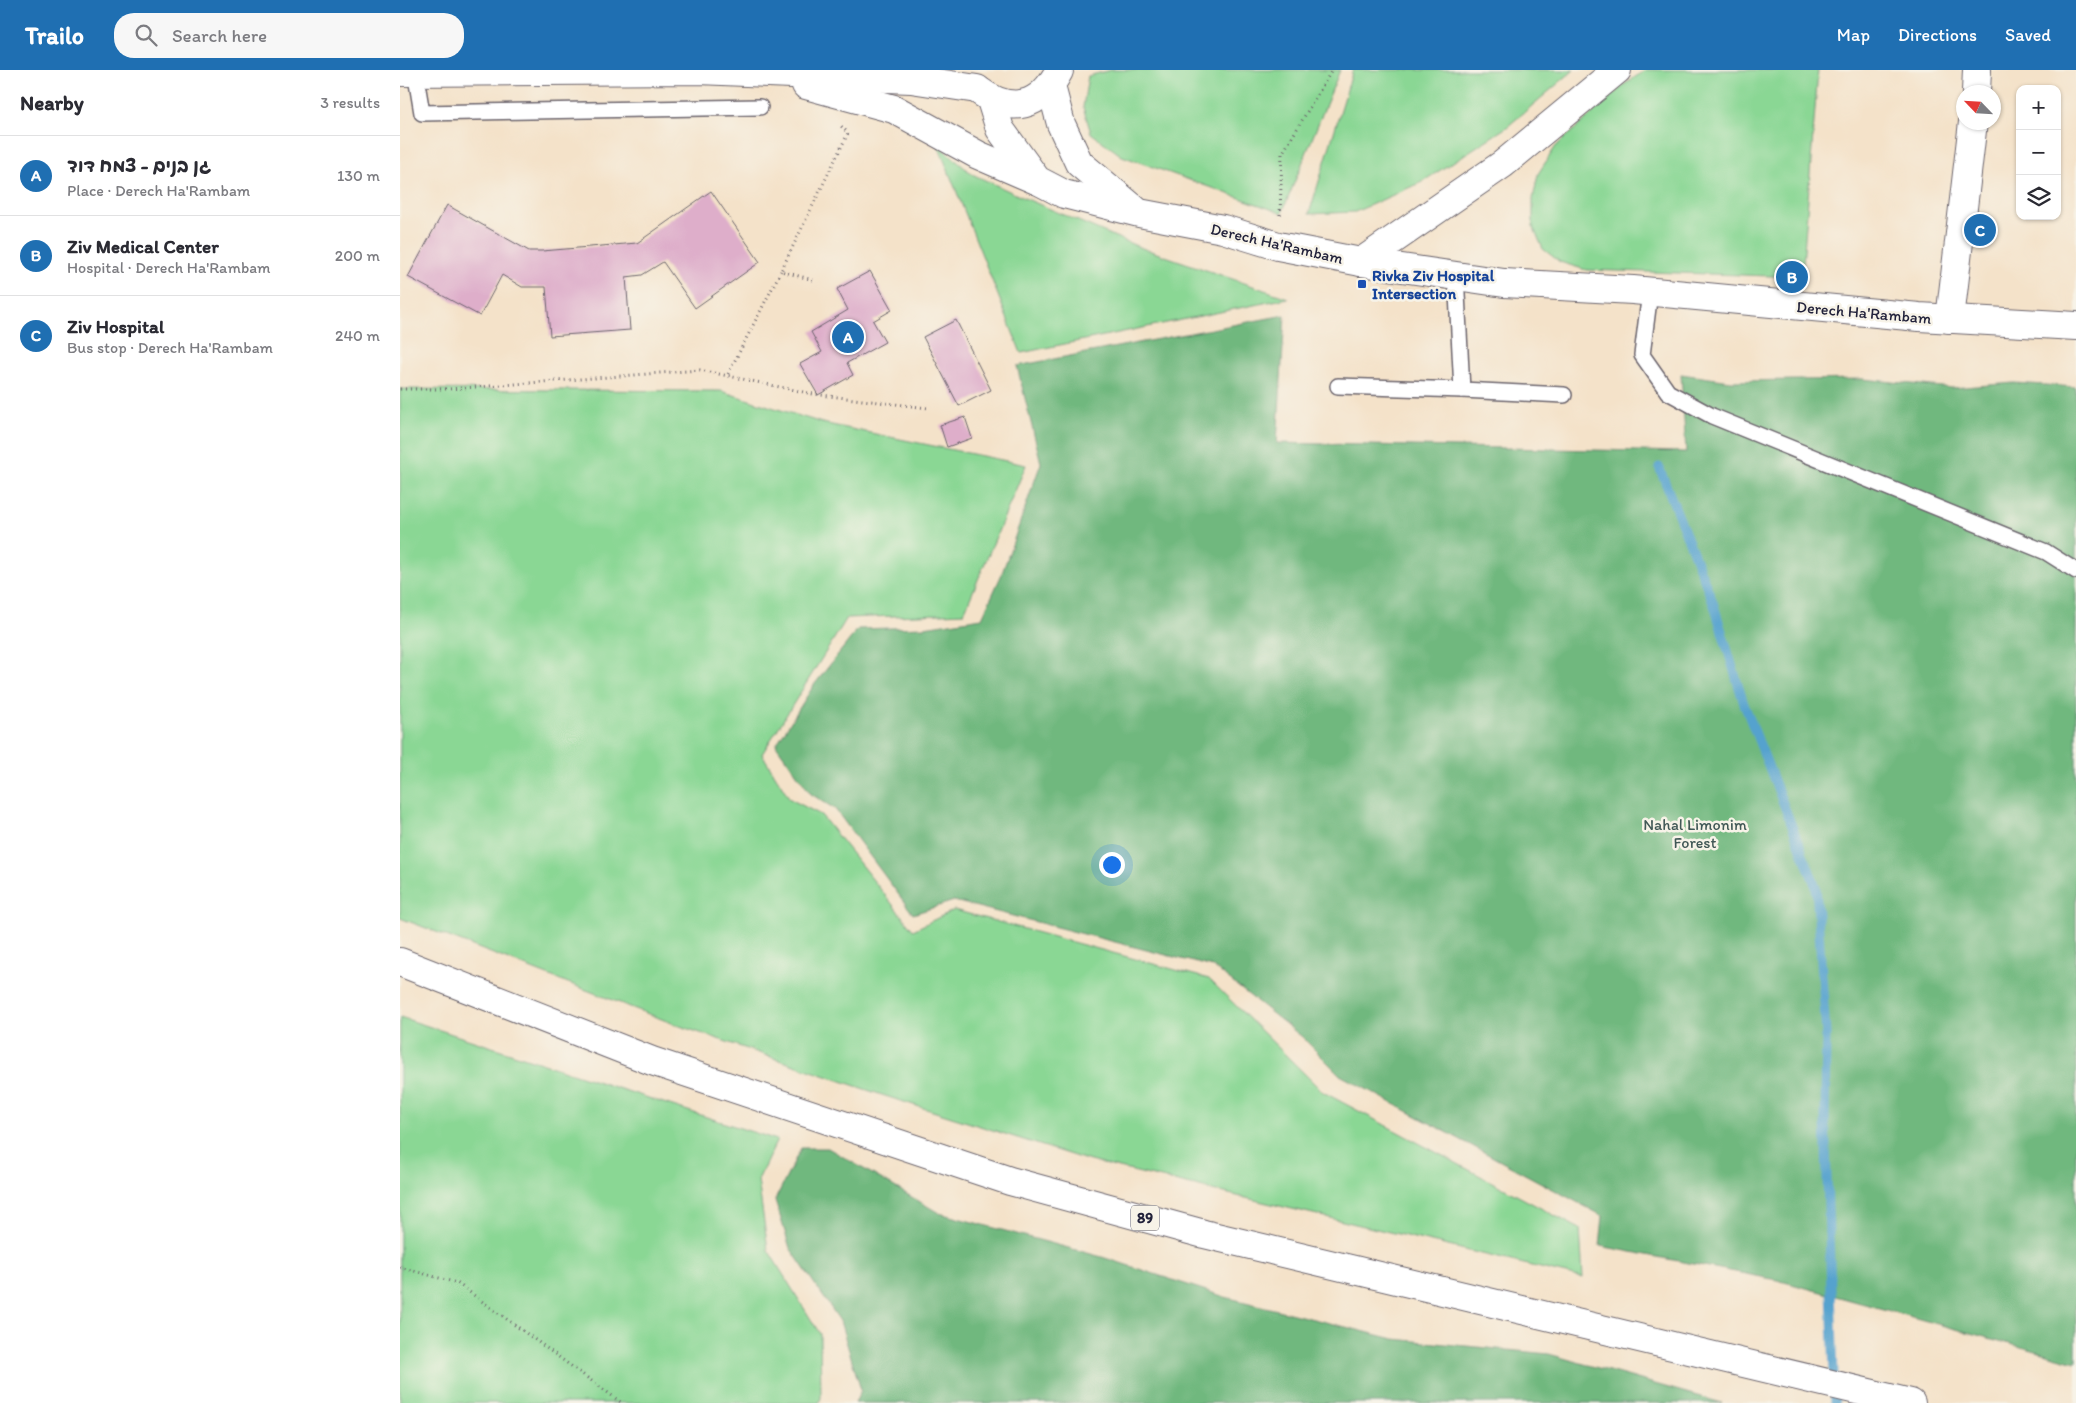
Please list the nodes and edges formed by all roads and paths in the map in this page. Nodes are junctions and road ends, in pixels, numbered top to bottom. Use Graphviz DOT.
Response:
graph roads {
  1 [pos="698,70"];
  2 [pos="1332,70"];
  3 [pos="1617,70"];
  4 [pos="1977,70"];
  5 [pos="407,71"];
  6 [pos="1060,75"];
  7 [pos="1976,85"];
  8 [pos="978,86"];
  9 [pos="760,108"];
  10 [pos="834,120"];
  11 [pos="1972,130"];
  12 [pos="1037,180"];
  13 [pos="1139,213"];
  14 [pos="1278,246"];
  15 [pos="1361,262"];
  16 [pos="781,271"];
  17 [pos="1456,274"];
  18 [pos="813,280"];
  19 [pos="1640,292"];
  20 [pos="1950,319"];
  21 [pos="2076,326"];
  22 [pos="728,374"];
  23 [pos="1338,386"];
  24 [pos="400,388"];
  25 [pos="1462,390"];
  26 [pos="1564,395"];
  27 [pos="928,408"];
  28 [pos="2076,571"];
  29 [pos="400,962"];
  30 [pos="400,1267"];
  31 [pos="622,1403"];
  32 [pos="1911,1403"];
  1 -- 5 [label="main road"];
  1 -- 8 [label="main road"];
  1 -- 12 [label="main road"];
  2 -- 14 [label="path"];
  3 -- 15 [label="main road"];
  4 -- 7 [label="main road"];
  5 -- 9 [label="lane"];
  6 -- 8 [label="main road"];
  6 -- 13 [label="main road, Derech Ha'Rambam"];
  8 -- 12 [label="main road, Derech Ha'Rambam"];
  10 -- 16 [label="path"];
  11 -- 20 [label="main road"];
  12 -- 13 [label="main road, Derech Ha'Rambam"];
  13 -- 14 [label="main road, Derech Ha'Rambam"];
  14 -- 15 [label="main road, Derech Ha'Rambam"];
  15 -- 17 [label="main road, Derech Ha'Rambam"];
  16 -- 18 [label="path"];
  16 -- 22 [label="path"];
  17 -- 19 [label="main road, Derech Ha'Rambam"];
  17 -- 25 [label="lane"];
  19 -- 20 [label="main road, Derech Ha'Rambam"];
  19 -- 28 [label="lane"];
  20 -- 21 [label="main road, Derech Ha'Rambam"];
  22 -- 24 [label="path"];
  22 -- 27 [label="path"];
  23 -- 25 [label="lane"];
  25 -- 26 [label="lane"];
  29 -- 32 [label="main road, 89"];
  30 -- 31 [label="path"];
}
